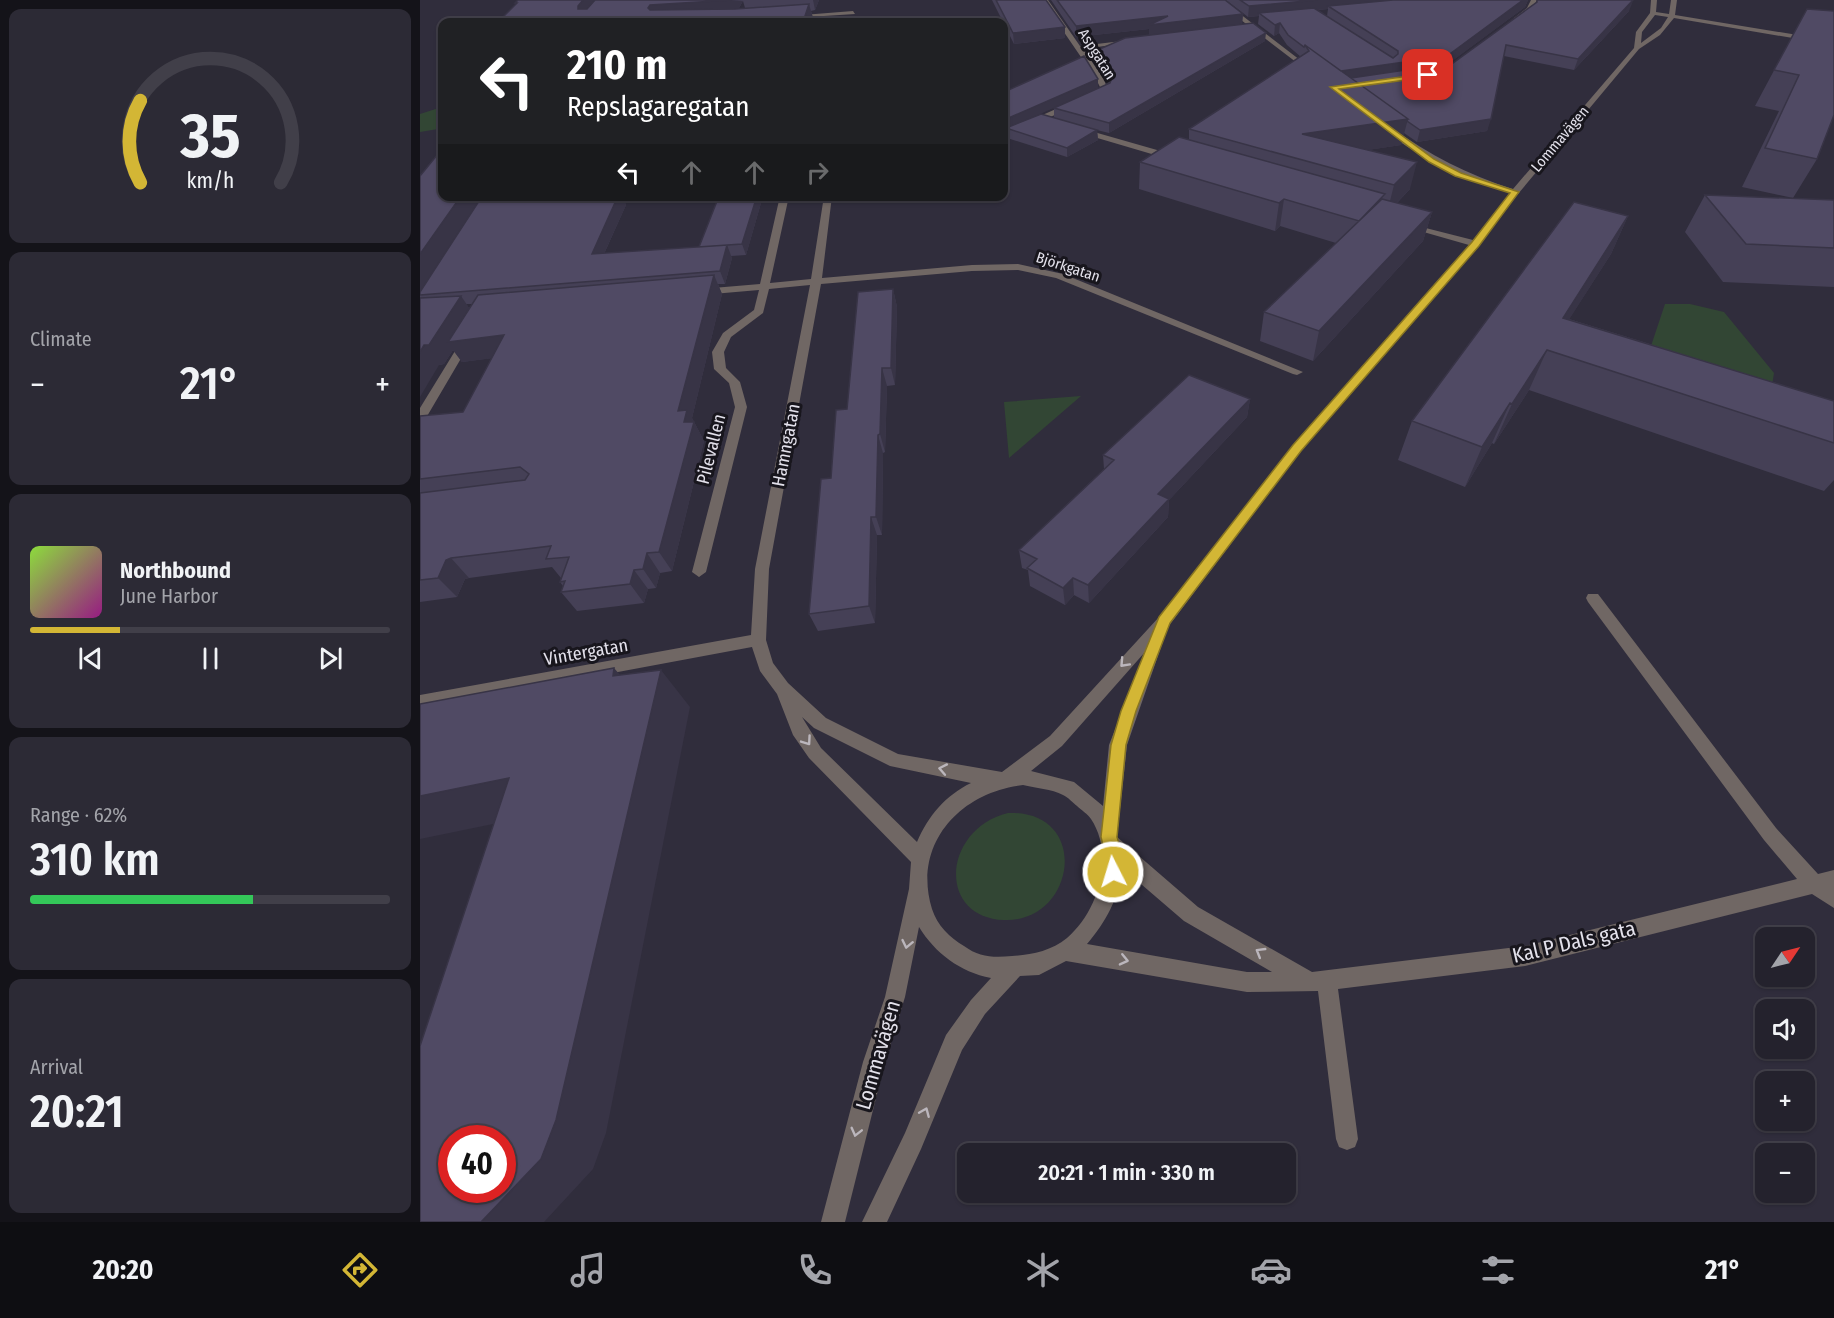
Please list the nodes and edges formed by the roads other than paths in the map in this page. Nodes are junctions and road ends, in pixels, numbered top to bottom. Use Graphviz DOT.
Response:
graph roads {
  1 [pos="1045,0"];
  2 [pos="1218,0"];
  3 [pos="1534,0"];
  4 [pos="1654,0"];
  5 [pos="1674,0"];
  6 [pos="826,14"];
  7 [pos="1653,14"];
  8 [pos="785,16"];
  9 [pos="1673,17"];
  10 [pos="825,18"];
  11 [pos="853,18"];
  12 [pos="1511,23"];
  13 [pos="1137,41"];
  14 [pos="1834,43"];
  15 [pos="1078,48"];
  16 [pos="1636,48"];
  17 [pos="1318,76"];
  18 [pos="1042,119"];
  19 [pos="1377,121"];
  20 [pos="1054,123"];
  21 [pos="1065,126"];
  22 [pos="1008,133"];
  23 [pos="1188,161"];
  24 [pos="1515,192"];
  25 [pos="604,201"];
  26 [pos="784,201"];
  27 [pos="827,201"];
  28 [pos="589,202"];
  29 [pos="1401,223"];
  30 [pos="1476,244"];
  31 [pos="816,282"];
  32 [pos="764,287"];
  33 [pos="694,293"];
  34 [pos="473,330"];
  35 [pos="1297,372"];
  36 [pos="420,418"];
  37 [pos="699,572"];
  38 [pos="1593,598"];
  39 [pos="1164,621"];
  40 [pos="758,640"];
  41 [pos="782,688"];
  42 [pos="420,702"];
  43 [pos="1004,779"];
  44 [pos="1111,842"];
  45 [pos="920,858"];
  46 [pos="1834,879"];
  47 [pos="1814,884"];
  48 [pos="917,886"];
  49 [pos="1834,898"];
  50 [pos="1067,951"];
  51 [pos="1013,969"];
  52 [pos="1318,981"];
  53 [pos="1347,1139"];
  54 [pos="833,1222"];
  55 [pos="874,1222"];
  1 -- 15 [label="street, Aspgatan"];
  2 -- 17 [label="street"];
  3 -- 12 [label="street"];
  4 -- 7 [label="street, Lommavägen"];
  5 -- 9 [label="street"];
  6 -- 8 [label="street"];
  6 -- 10 [label="street"];
  6 -- 11 [label="street"];
  7 -- 9 [label="street"];
  7 -- 16 [label="street, Lommavägen"];
  9 -- 14 [label="street"];
  9 -- 16 [label="street, Lommavägen"];
  13 -- 15 [label="street"];
  15 -- 18 [label="street, Aspgatan"];
  16 -- 24 [label="street, Lommavägen"];
  18 -- 20 [label="street"];
  18 -- 22 [label="street, Aspgatan"];
  19 -- 24 [label="street"];
  21 -- 23 [label="street"];
  24 -- 30 [label="street, Lommavägen"];
  25 -- 28 [label="street"];
  26 -- 32 [label="street, Pilevallen"];
  27 -- 31 [label="street, Hamngatan"];
  29 -- 30 [label="street"];
  30 -- 39 [label="street, Lommavägen"];
  31 -- 32 [label="street"];
  31 -- 35 [label="street, Björkgatan"];
  31 -- 40 [label="street, Hamngatan"];
  32 -- 33 [label="street"];
  32 -- 37 [label="street, Pilevallen"];
  34 -- 36 [label="street"];
  38 -- 47 [label="street"];
  39 -- 43 [label="street, Lommavägen, one-way"];
  39 -- 44 [label="street, Lommavägen"];
  40 -- 41 [label="street, Hamngatan"];
  40 -- 42 [label="street, Vintergatan"];
  43 -- 41 [label="street, Hamngatan, one-way"];
  41 -- 45 [label="street, Hamngatan, one-way"];
  43 -- 44 [label="street, Lommavägen"];
  43 -- 45 [label="street, Lommavägen"];
  44 -- 50 [label="street, Lommavägen"];
  52 -- 44 [label="street, one-way"];
  45 -- 48 [label="street, Lommavägen"];
  46 -- 47 [label="street, Kal P Dals gata"];
  47 -- 49 [label="street"];
  47 -- 52 [label="street, Kal P Dals gata"];
  48 -- 51 [label="street, Lommavägen"];
  48 -- 54 [label="street, Lommavägen, one-way"];
  50 -- 51 [label="street, Lommavägen"];
  50 -- 52 [label="street, Kal P Dals gata, one-way"];
  55 -- 51 [label="street, one-way"];
  52 -- 53 [label="street"];
}
